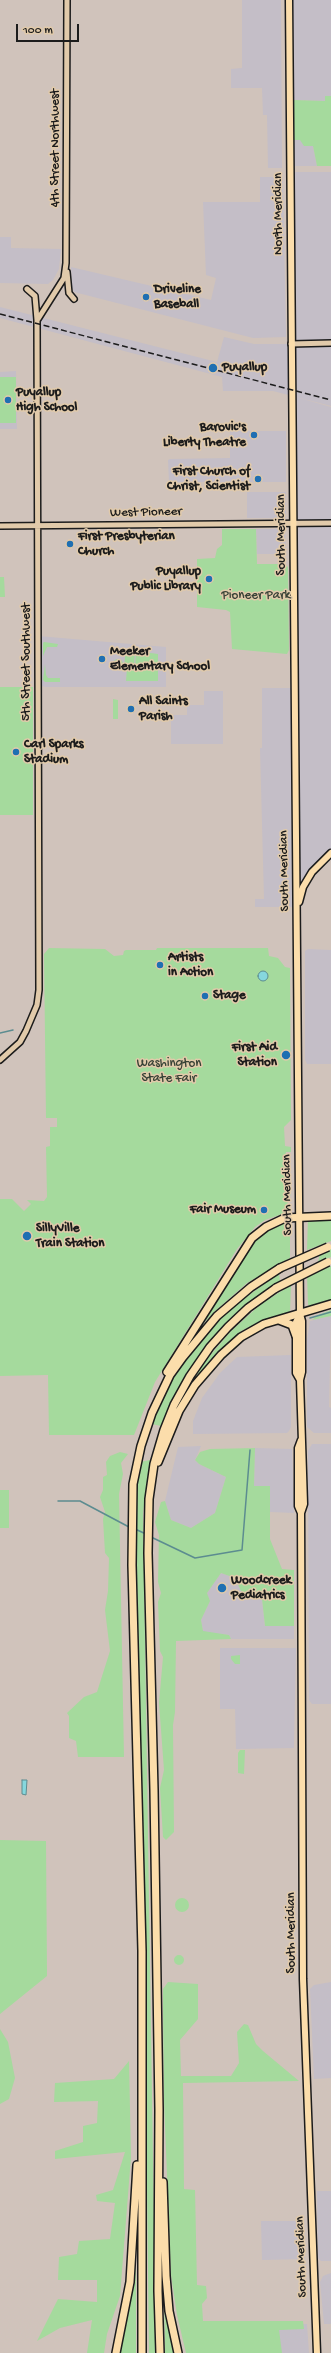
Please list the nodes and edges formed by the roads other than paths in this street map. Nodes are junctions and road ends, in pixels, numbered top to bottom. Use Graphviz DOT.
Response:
graph roads {
  1 [pos="67,0"];
  2 [pos="288,0"];
  3 [pos="66,263"];
  4 [pos="27,290"];
  5 [pos="74,299"];
  6 [pos="37,320"];
  7 [pos="291,344"];
  8 [pos="331,344"];
  9 [pos="292,428"];
  10 [pos="331,523"];
  11 [pos="292,524"];
  12 [pos="38,525"];
  13 [pos="0,526"];
  14 [pos="331,853"];
  15 [pos="297,913"];
  16 [pos="0,1060"];
  17 [pos="300,1216"];
  18 [pos="331,1216"];
  19 [pos="329,1246"];
  20 [pos="330,1261"];
  21 [pos="331,1304"];
  22 [pos="300,1314"];
  23 [pos="279,1320"];
  24 [pos="296,1336"];
  25 [pos="300,1380"];
  26 [pos="150,1413"];
  27 [pos="171,1420"];
  28 [pos="159,2110"];
  29 [pos="142,2111"];
  30 [pos="116,2353"];
  31 [pos="142,2353"];
  32 [pos="160,2353"];
  33 [pos="178,2353"];
  34 [pos="317,2353"];
  1 -- 3 [label="main road, 4th Street Northwest"];
  2 -- 7 [label="main road, North Meridian"];
  3 -- 5 [label="main road"];
  3 -- 6 [label="main road, 4th Street Northwest"];
  4 -- 6 [label="main road, 5th Street Southwest"];
  6 -- 12 [label="main road, 5th Street Southwest"];
  7 -- 8 [label="main road"];
  7 -- 9 [label="main road, North Meridian"];
  9 -- 11 [label="main road, South Meridian"];
  10 -- 11 [label="main road, West Pioneer"];
  11 -- 12 [label="main road, West Pioneer"];
  11 -- 15 [label="main road, South Meridian"];
  12 -- 13 [label="main road, West Pioneer"];
  12 -- 16 [label="main road, 5th Street Southwest"];
  14 -- 15 [label="main road"];
  15 -- 17 [label="main road, South Meridian"];
  17 -- 18 [label="highway"];
  17 -- 22 [label="main road, South Meridian"];
  17 -- 26 [label="highway"];
  19 -- 26 [label="highway, bridge"];
  20 -- 27 [label="highway, bridge"];
  21 -- 22 [label="highway"];
  22 -- 23 [label="highway"];
  22 -- 24 [label="main road, South Meridian"];
  22 -- 25 [label="main road, South Meridian"];
  23 -- 24 [label="highway"];
  23 -- 27 [label="highway"];
  24 -- 25 [label="main road, South Meridian"];
  25 -- 34 [label="main road, South Meridian"];
  26 -- 29 [label="highway"];
  27 -- 28 [label="highway"];
  28 -- 32 [label="highway"];
  28 -- 33 [label="highway"];
  29 -- 30 [label="highway"];
  29 -- 31 [label="highway"];
}
